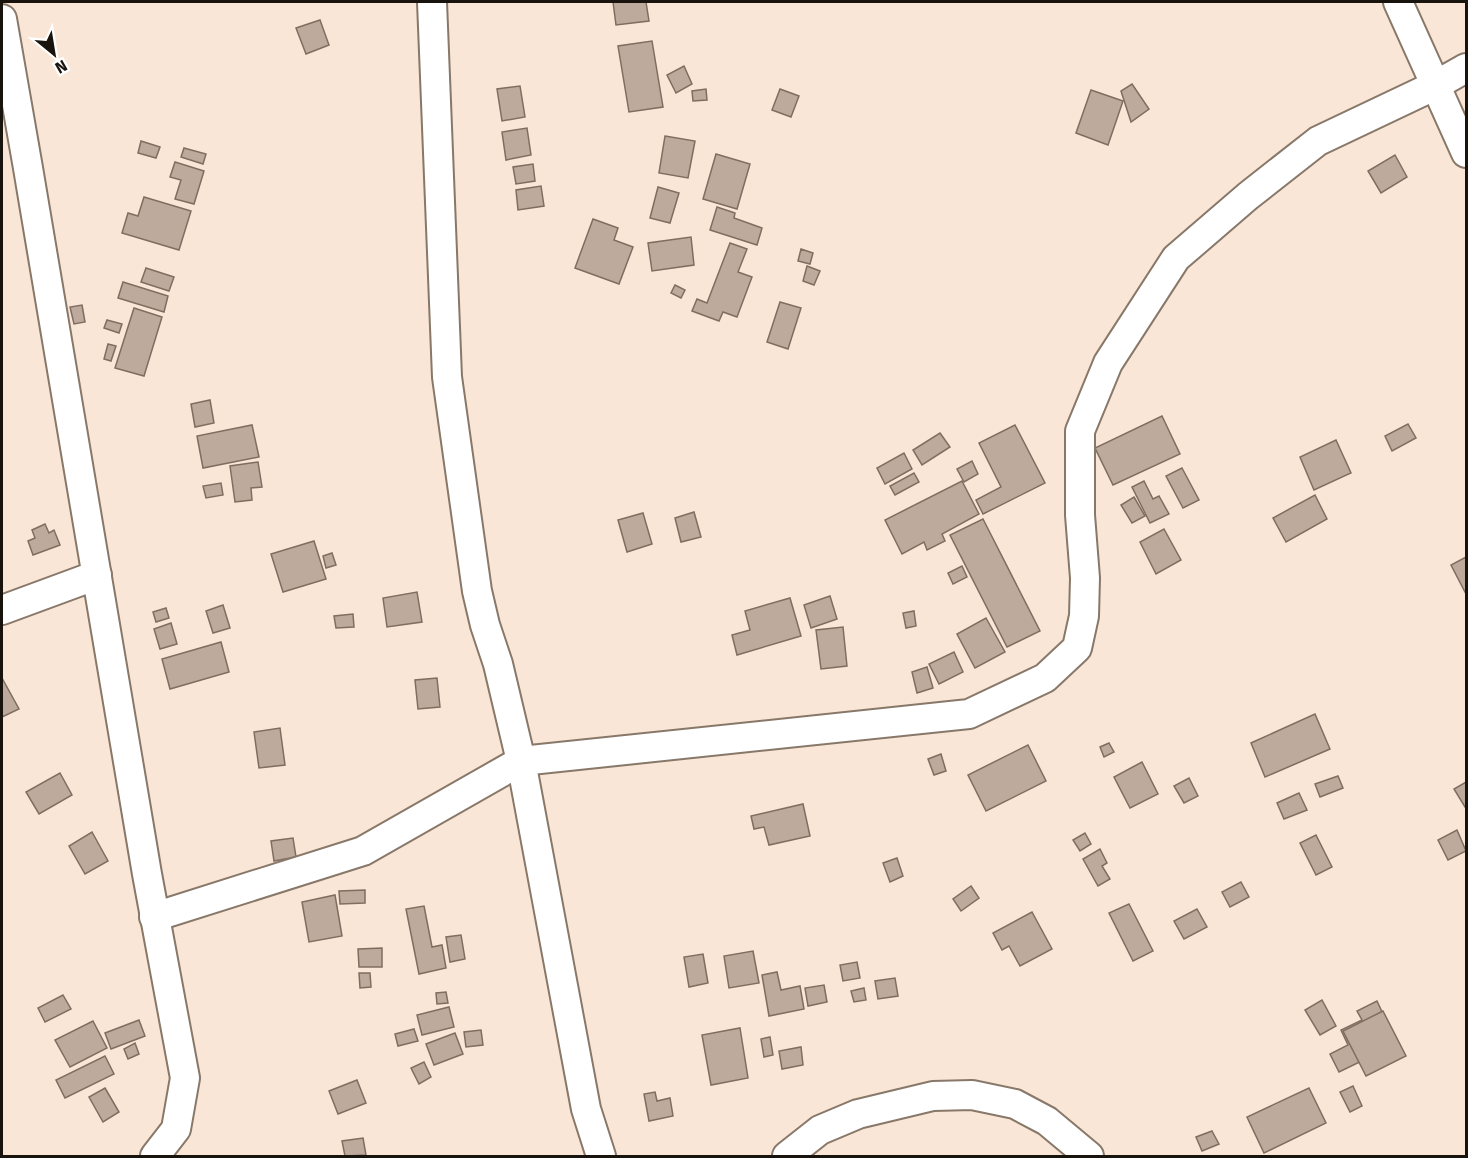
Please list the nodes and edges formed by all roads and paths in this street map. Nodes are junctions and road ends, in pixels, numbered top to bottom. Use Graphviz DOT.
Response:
graph roads {
  1 [pos="432,2"];
  2 [pos="1398,2"];
  3 [pos="2,19"];
  4 [pos="1467,68"];
  5 [pos="1436,85"];
  6 [pos="1467,153"];
  7 [pos="97,575"];
  8 [pos="2,610"];
  9 [pos="521,761"];
  10 [pos="154,916"];
  11 [pos="155,1156"];
  12 [pos="601,1156"];
  13 [pos="787,1156"];
  14 [pos="1089,1156"];
  1 -- 9 [label="street"];
  2 -- 5 [label="street"];
  3 -- 7 [label="street"];
  4 -- 5 [label="street"];
  5 -- 6 [label="street"];
  5 -- 9 [label="street"];
  7 -- 8 [label="street"];
  7 -- 10 [label="street"];
  9 -- 10 [label="street"];
  9 -- 12 [label="street"];
  10 -- 11 [label="street"];
  13 -- 14 [label="street"];
}
